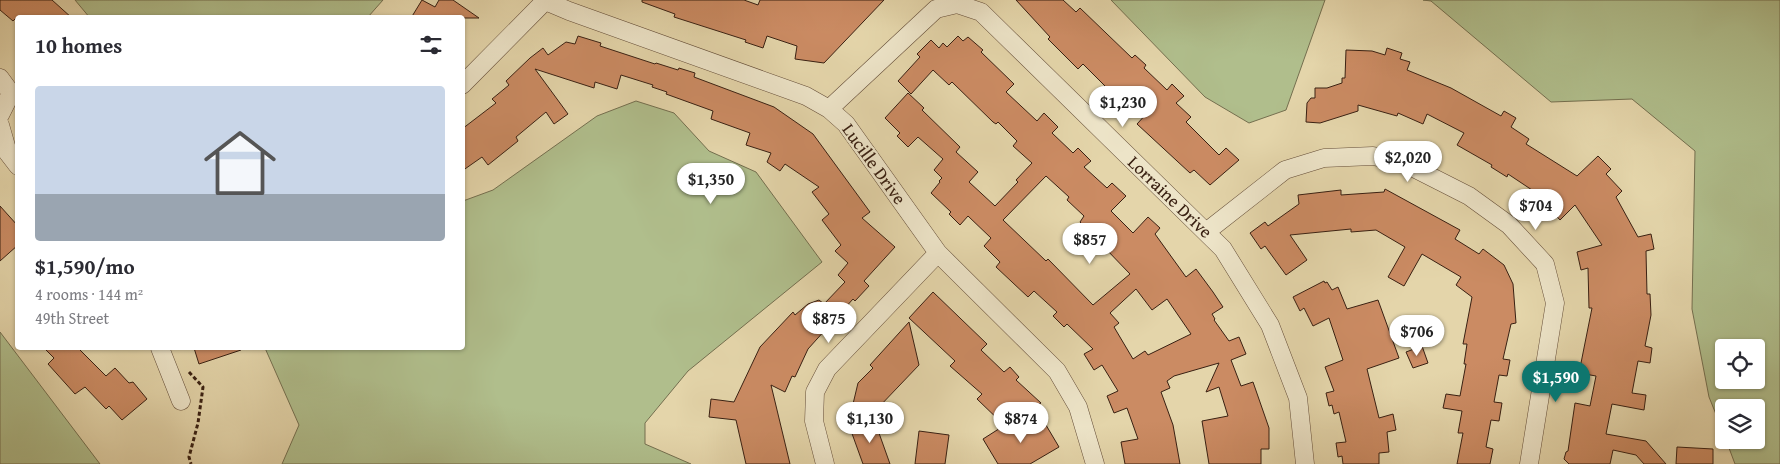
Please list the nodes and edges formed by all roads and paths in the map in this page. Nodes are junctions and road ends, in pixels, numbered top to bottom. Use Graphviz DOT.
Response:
graph roads {
  1 [pos="544,1"];
  2 [pos="0,78"];
  3 [pos="465,82"];
  4 [pos="14,93"];
  5 [pos="829,110"];
  6 [pos="0,115"];
  7 [pos="0,125"];
  8 [pos="15,162"];
  9 [pos="1206,232"];
  10 [pos="938,253"];
  11 [pos="161,350"];
  12 [pos="180,401"];
  13 [pos="824,464"];
  14 [pos="1094,464"];
  15 [pos="1305,464"];
  16 [pos="1529,464"];
  1 -- 3 [label="street"];
  1 -- 5 [label="street, Lucille Drive"];
  2 -- 4 [label="street"];
  4 -- 6 [label="street"];
  5 -- 9 [label="street, Lorraine Drive"];
  5 -- 10 [label="street, Lucille Drive"];
  7 -- 8 [label="street"];
  9 -- 15 [label="street, Lorraine Drive"];
  9 -- 16 [label="street"];
  10 -- 13 [label="street"];
  10 -- 14 [label="street, Lucille Drive"];
  11 -- 12 [label="street"];
}
